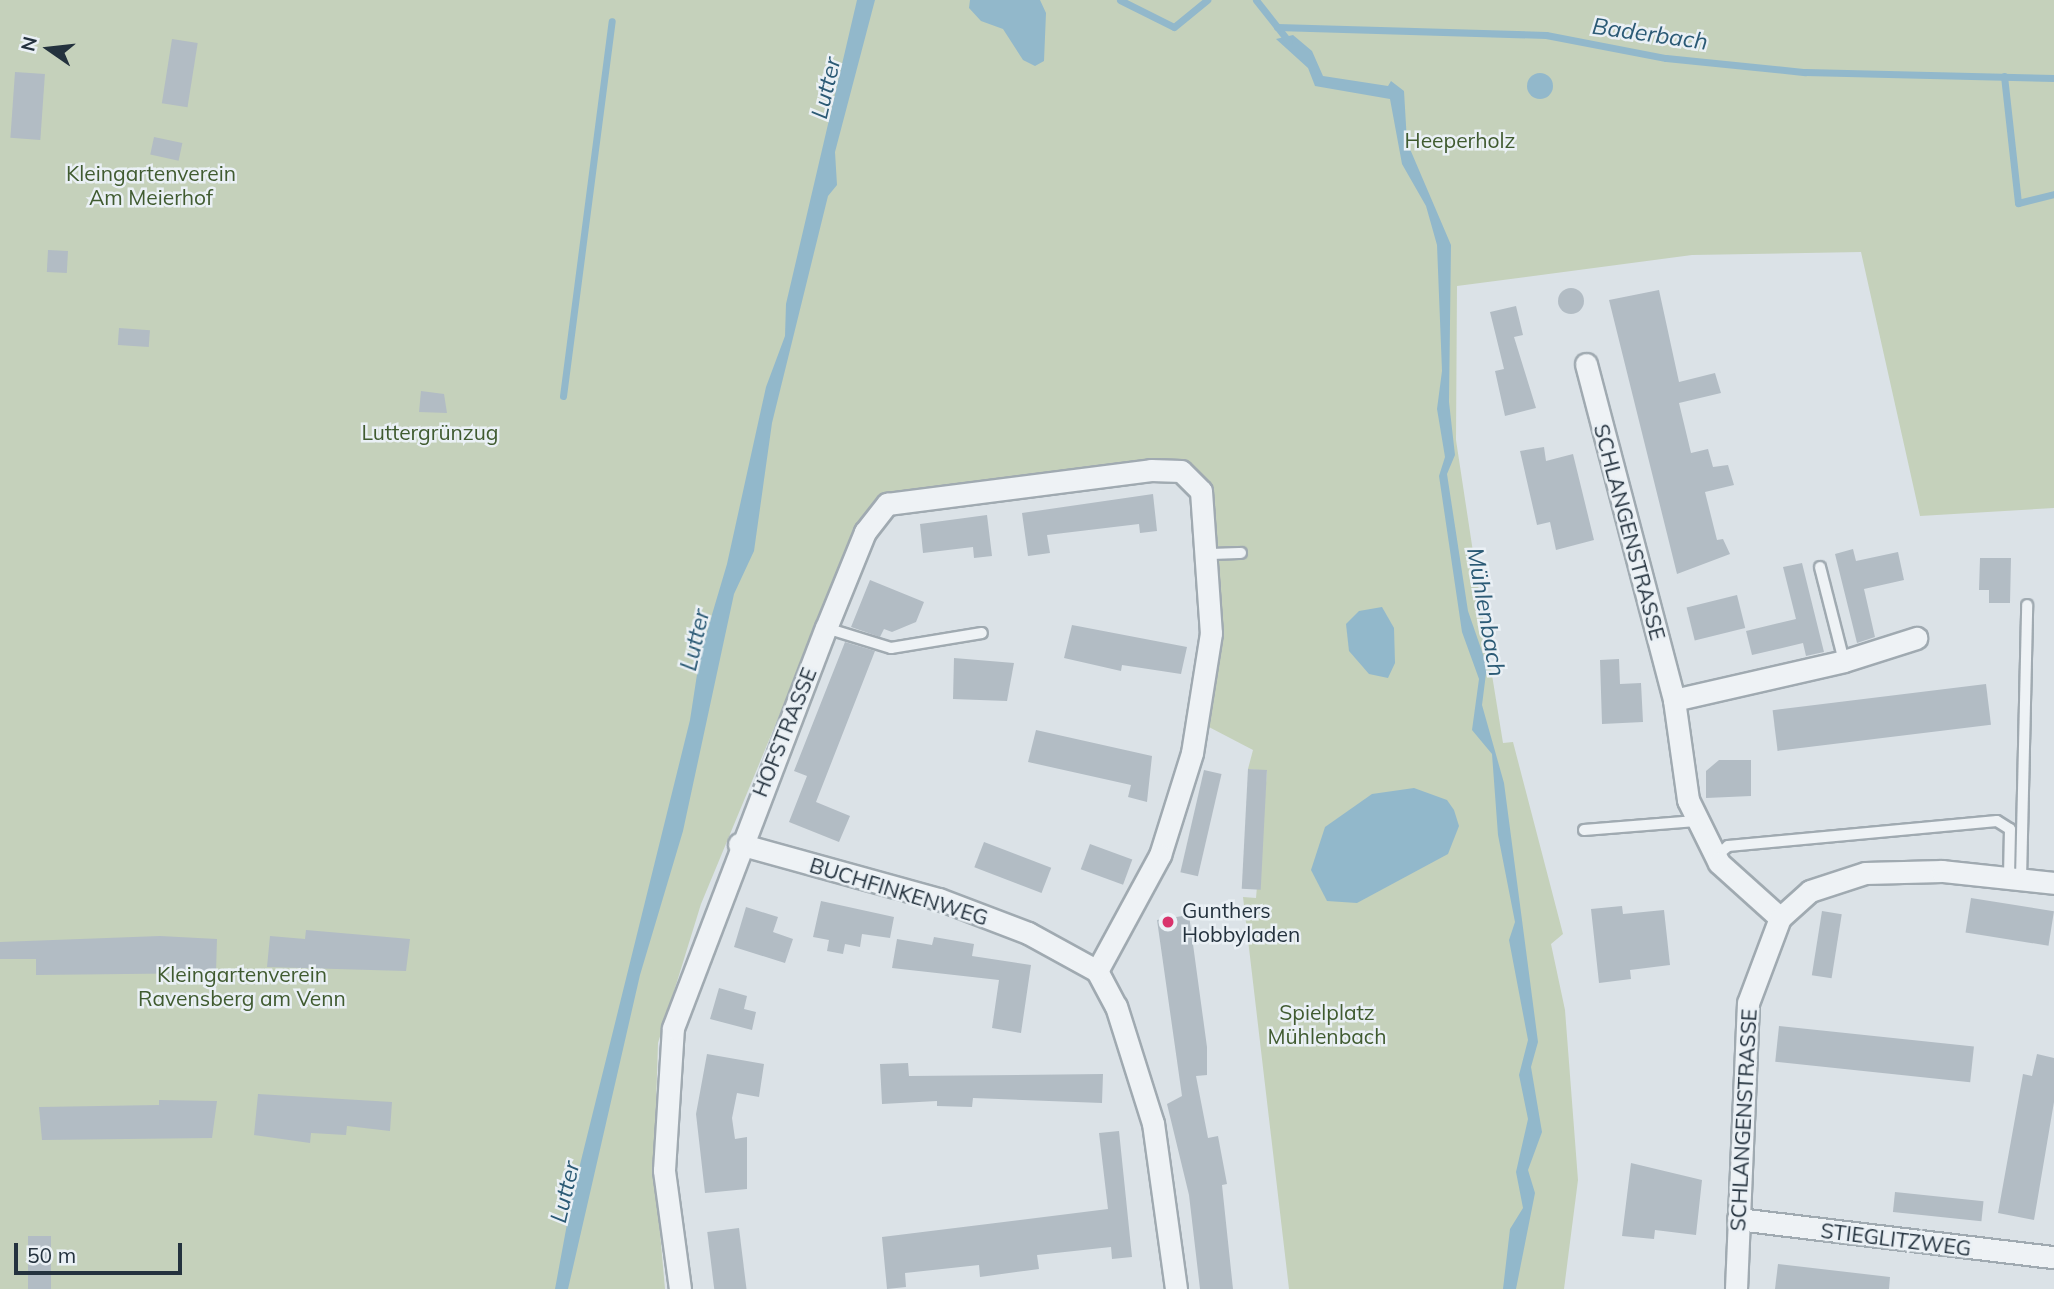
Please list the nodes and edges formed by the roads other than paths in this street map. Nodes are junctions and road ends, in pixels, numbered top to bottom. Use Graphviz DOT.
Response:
graph roads {
  1 [pos="1586,365"];
  2 [pos="1241,552"];
  3 [pos="1209,555"];
  4 [pos="1820,567"];
  5 [pos="2027,605"];
  6 [pos="826,628"];
  7 [pos="982,633"];
  8 [pos="1916,638"];
  9 [pos="1844,661"];
  10 [pos="1674,700"];
  11 [pos="1696,821"];
  12 [pos="1584,830"];
  13 [pos="739,844"];
  14 [pos="1715,857"];
  15 [pos="2015,878"];
  16 [pos="2054,883"];
  17 [pos="1780,918"];
  18 [pos="1097,971"];
  19 [pos="1738,1219"];
  20 [pos="2054,1257"];
  21 [pos="680,1289"];
  22 [pos="1176,1289"];
  23 [pos="1736,1289"];
  1 -- 10 [label="street, SCHLANGENSTRASSE"];
  2 -- 3 [label="lane"];
  3 -- 6 [label="street, HOFSTRASSE"];
  3 -- 18 [label="street"];
  4 -- 9 [label="lane"];
  5 -- 15 [label="lane"];
  6 -- 7 [label="lane"];
  6 -- 13 [label="street, HOFSTRASSE"];
  8 -- 9 [label="street"];
  9 -- 10 [label="street"];
  10 -- 11 [label="street, SCHLANGENSTRASSE"];
  11 -- 12 [label="lane"];
  11 -- 14 [label="street, SCHLANGENSTRASSE"];
  13 -- 18 [label="street, BUCHFINKENWEG"];
  13 -- 21 [label="street, HOFSTRASSE"];
  14 -- 15 [label="lane"];
  14 -- 17 [label="street, SCHLANGENSTRASSE"];
  15 -- 16 [label="street"];
  15 -- 17 [label="street"];
  17 -- 19 [label="street, SCHLANGENSTRASSE"];
  18 -- 22 [label="street"];
  19 -- 20 [label="street, STIEGLITZWEG"];
  19 -- 23 [label="street, SCHLANGENSTRASSE"];
}
